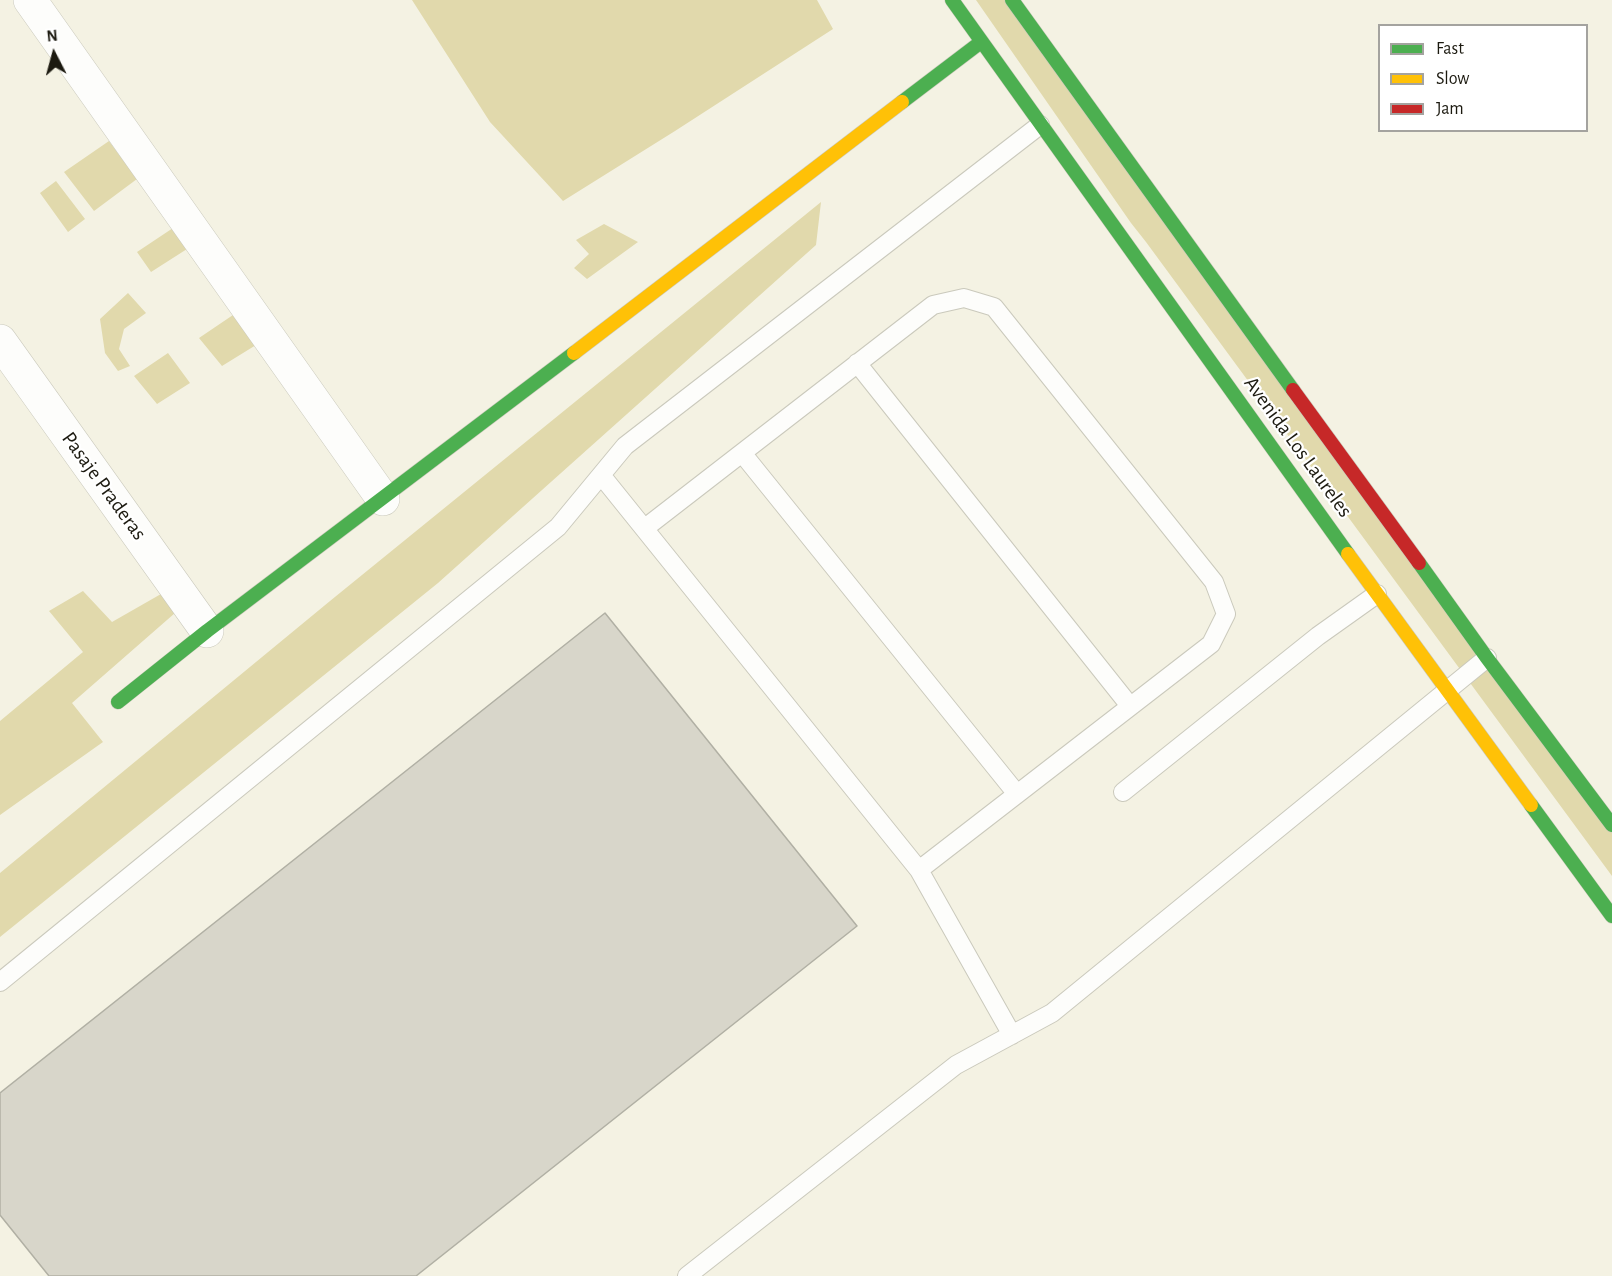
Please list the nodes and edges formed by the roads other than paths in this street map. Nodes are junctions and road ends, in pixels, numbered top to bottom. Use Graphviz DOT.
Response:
graph roads {
  1 [pos="30,0"];
  2 [pos="952,0"];
  3 [pos="1012,0"];
  4 [pos="981,42"];
  5 [pos="1040,125"];
  6 [pos="0,341"];
  7 [pos="857,363"];
  8 [pos="742,453"];
  9 [pos="601,475"];
  10 [pos="383,499"];
  11 [pos="645,528"];
  12 [pos="1377,594"];
  13 [pos="207,631"];
  14 [pos="1487,658"];
  15 [pos="1448,691"];
  16 [pos="118,702"];
  17 [pos="1130,706"];
  18 [pos="1123,792"];
  19 [pos="1017,794"];
  20 [pos="1612,825"];
  21 [pos="919,870"];
  22 [pos="1612,916"];
  23 [pos="0,982"];
  24 [pos="1012,1035"];
  25 [pos="687,1276"];
  1 -- 10 [label="street"];
  2 -- 4 [label="street, Avenida Los Laureles"];
  3 -- 14 [label="street, Avenida Los Laureles"];
  4 -- 5 [label="street, Avenida Los Laureles"];
  4 -- 10 [label="street"];
  5 -- 9 [label="lane"];
  5 -- 12 [label="street, Avenida Los Laureles"];
  6 -- 13 [label="street, Pasaje Praderas"];
  7 -- 8 [label="lane"];
  7 -- 17 [label="lane"];
  7 -- 17 [label="lane"];
  8 -- 11 [label="lane"];
  8 -- 19 [label="lane"];
  9 -- 11 [label="lane"];
  9 -- 23 [label="lane"];
  10 -- 13 [label="street"];
  11 -- 21 [label="lane"];
  12 -- 15 [label="street, Avenida Los Laureles"];
  12 -- 18 [label="lane"];
  13 -- 16 [label="street"];
  14 -- 15 [label="lane"];
  14 -- 20 [label="street, Avenida Los Laureles"];
  15 -- 22 [label="street, Avenida Los Laureles"];
  15 -- 24 [label="lane"];
  17 -- 19 [label="lane"];
  19 -- 21 [label="lane"];
  21 -- 24 [label="lane"];
  24 -- 25 [label="lane"];
}
